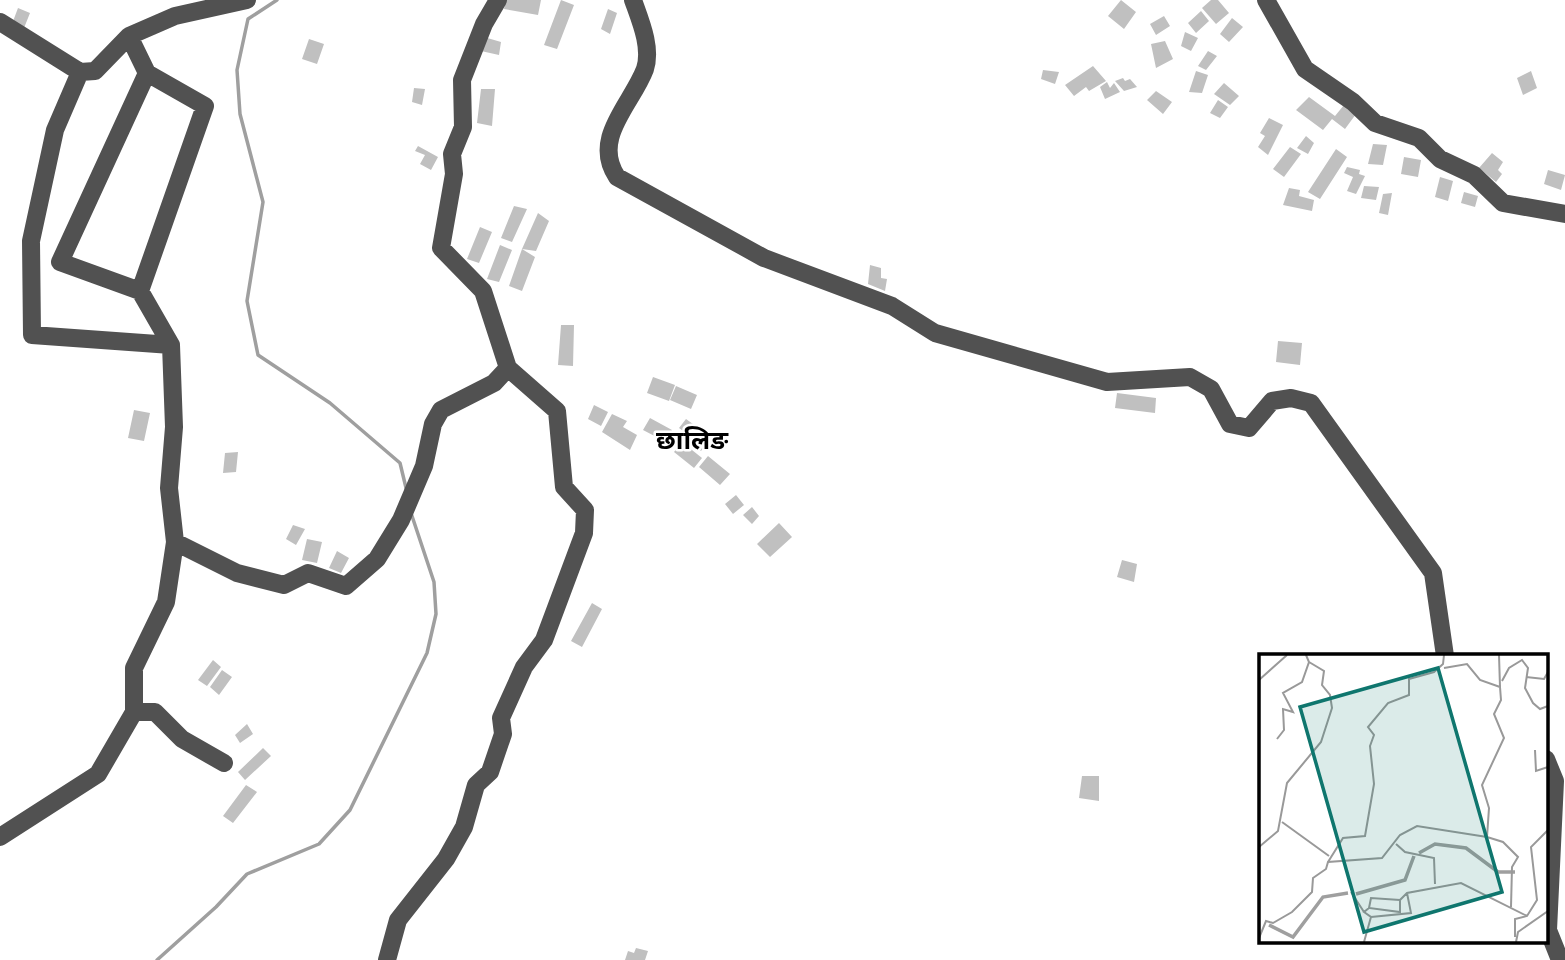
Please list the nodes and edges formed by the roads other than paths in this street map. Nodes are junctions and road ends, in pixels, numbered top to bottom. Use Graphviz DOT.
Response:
graph roads {
  1 [pos="247,0"];
  2 [pos="498,0"];
  3 [pos="633,0"];
  4 [pos="1266,0"];
  5 [pos="0,22"];
  6 [pos="129,36"];
  7 [pos="80,72"];
  8 [pos="147,73"];
  9 [pos="1565,214"];
  10 [pos="140,291"];
  11 [pos="171,345"];
  12 [pos="508,368"];
  13 [pos="175,542"];
  14 [pos="1445,654"];
  15 [pos="134,712"];
  16 [pos="224,763"];
  17 [pos="1548,765"];
  18 [pos="0,837"];
  19 [pos="1548,900"];
  20 [pos="1548,938"];
  21 [pos="1547,942"];
  22 [pos="387,960"];
  23 [pos="1548,960"];
  24 [pos="1560,960"];
  1 -- 6 [label="street"];
  2 -- 12 [label="street"];
  3 -- 14 [label="street"];
  4 -- 9 [label="street"];
  5 -- 7 [label="street"];
  6 -- 7 [label="street"];
  6 -- 8 [label="street"];
  7 -- 11 [label="street"];
  8 -- 10 [label="street"];
  8 -- 10 [label="street"];
  10 -- 11 [label="street"];
  11 -- 13 [label="street"];
  12 -- 13 [label="street"];
  12 -- 22 [label="street"];
  13 -- 15 [label="street"];
  15 -- 16 [label="street"];
  15 -- 18 [label="street"];
  17 -- 19 [label="street"];
  20 -- 24 [label="street"];
  21 -- 23 [label="street"];
}
